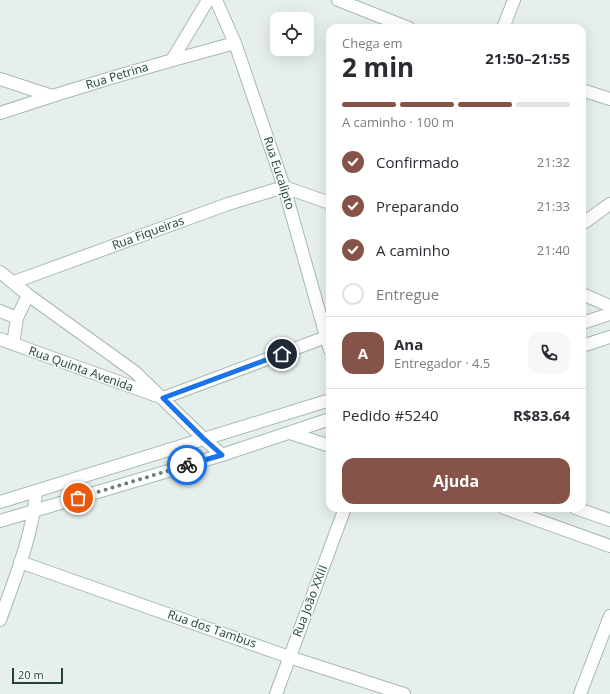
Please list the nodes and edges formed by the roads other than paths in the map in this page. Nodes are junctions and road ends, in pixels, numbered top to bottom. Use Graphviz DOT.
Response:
graph roads {
  1 [pos="208,0"];
  2 [pos="216,0"];
  3 [pos="338,0"];
  4 [pos="514,0"];
  5 [pos="399,24"];
  6 [pos="505,24"];
  7 [pos="235,43"];
  8 [pos="172,60"];
  9 [pos="0,79"];
  10 [pos="586,91"];
  11 [pos="52,96"];
  12 [pos="610,99"];
  13 [pos="0,113"];
  14 [pos="284,187"];
  15 [pos="326,202"];
  16 [pos="610,204"];
  17 [pos="586,221"];
  18 [pos="0,272"];
  19 [pos="14,282"];
  20 [pos="28,294"];
  21 [pos="586,296"];
  22 [pos="610,306"];
  23 [pos="0,311"];
  24 [pos="610,314"];
  25 [pos="17,318"];
  26 [pos="586,322"];
  27 [pos="610,337"];
  28 [pos="326,338"];
  29 [pos="0,339"];
  30 [pos="13,344"];
  31 [pos="586,345"];
  32 [pos="163,398"];
  33 [pos="326,401"];
  34 [pos="326,420"];
  35 [pos="290,433"];
  36 [pos="203,438"];
  37 [pos="326,445"];
  38 [pos="222,455"];
  39 [pos="36,491"];
  40 [pos="0,502"];
  41 [pos="35,511"];
  42 [pos="343,512"];
  43 [pos="515,512"];
  44 [pos="586,512"];
  45 [pos="610,520"];
  46 [pos="0,522"];
  47 [pos="610,546"];
  48 [pos="20,562"];
  49 [pos="610,616"];
  50 [pos="0,620"];
  51 [pos="289,656"];
  52 [pos="276,694"];
  53 [pos="404,694"];
  54 [pos="580,694"];
  1 -- 8 [label="street"];
  2 -- 7 [label="street, Rua Eucalipto"];
  3 -- 5 [label="street"];
  4 -- 6 [label="street"];
  7 -- 8 [label="street, Rua Petrina"];
  7 -- 14 [label="street, Rua Eucalipto"];
  8 -- 11 [label="street, Rua Petrina"];
  9 -- 11 [label="street"];
  10 -- 12 [label="street"];
  11 -- 13 [label="street, Rua Petrina"];
  14 -- 15 [label="street"];
  14 -- 19 [label="street, Rua Fiqueiras"];
  14 -- 28 [label="street, Rua Eucalipto"];
  16 -- 17 [label="street"];
  18 -- 19 [label="street"];
  19 -- 20 [label="street"];
  20 -- 25 [label="street"];
  20 -- 32 [label="street"];
  21 -- 22 [label="street"];
  23 -- 25 [label="street"];
  24 -- 26 [label="street"];
  25 -- 30 [label="street"];
  27 -- 31 [label="street"];
  28 -- 32 [label="street"];
  29 -- 30 [label="street, Rua Quinta Avenida"];
  30 -- 32 [label="street, Rua Quinta Avenida"];
  32 -- 36 [label="street"];
  33 -- 36 [label="street"];
  34 -- 35 [label="street"];
  35 -- 37 [label="street"];
  35 -- 38 [label="street"];
  36 -- 38 [label="street"];
  36 -- 39 [label="street"];
  38 -- 41 [label="street"];
  39 -- 40 [label="street"];
  39 -- 41 [label="street"];
  41 -- 46 [label="street"];
  41 -- 48 [label="street"];
  42 -- 51 [label="street, Rua João XXIII"];
  43 -- 47 [label="street"];
  44 -- 45 [label="street"];
  48 -- 50 [label="street"];
  48 -- 51 [label="street, Rua dos Tambus"];
  49 -- 54 [label="street"];
  51 -- 52 [label="street, Rua João XXIII"];
  51 -- 53 [label="street, Rua dos Tambus"];
}
